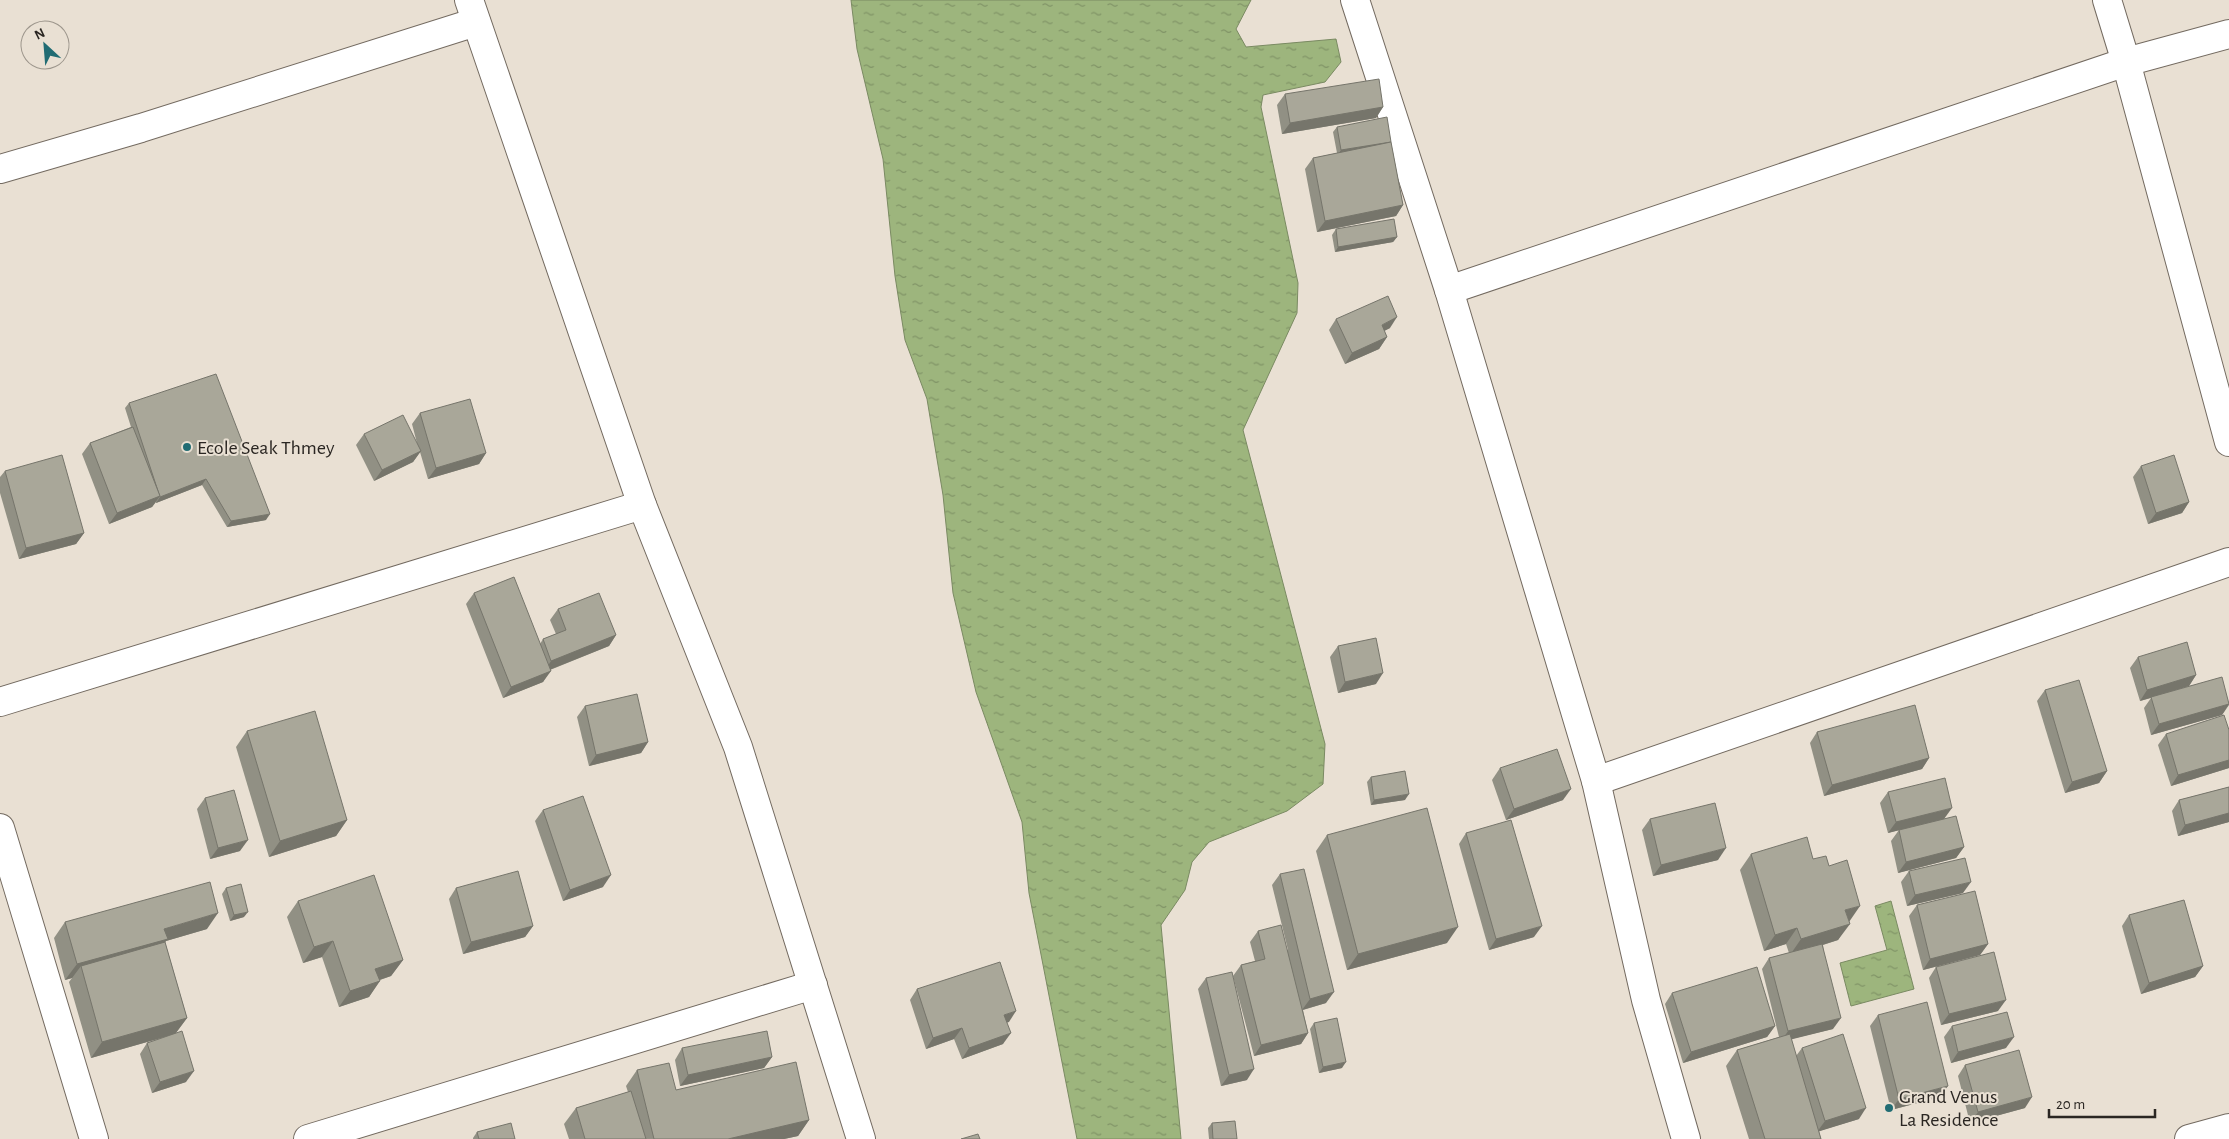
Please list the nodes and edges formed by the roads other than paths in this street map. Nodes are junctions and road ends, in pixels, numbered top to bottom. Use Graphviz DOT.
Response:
graph roads {
  1 [pos="1355,0"];
  2 [pos="2106,0"];
  3 [pos="472,11"];
  4 [pos="2229,34"];
  5 [pos="2126,62"];
  6 [pos="0,169"];
  7 [pos="1448,290"];
  8 [pos="2229,442"];
  9 [pos="642,505"];
  10 [pos="2229,562"];
  11 [pos="0,702"];
  12 [pos="1596,781"];
  13 [pos="0,828"];
  14 [pos="813,985"];
  15 [pos="2229,1128"];
  16 [pos="94,1139"];
  17 [pos="308,1139"];
  18 [pos="861,1139"];
  19 [pos="1686,1139"];
  20 [pos="2189,1139"];
  1 -- 7 [label="street"];
  2 -- 5 [label="street"];
  3 -- 6 [label="street"];
  3 -- 9 [label="street"];
  4 -- 5 [label="street"];
  5 -- 7 [label="street"];
  5 -- 8 [label="street"];
  7 -- 12 [label="street"];
  9 -- 11 [label="street"];
  9 -- 14 [label="street"];
  10 -- 12 [label="street"];
  12 -- 19 [label="street"];
  13 -- 16 [label="street"];
  14 -- 17 [label="street"];
  14 -- 18 [label="street"];
  15 -- 20 [label="street"];
}
